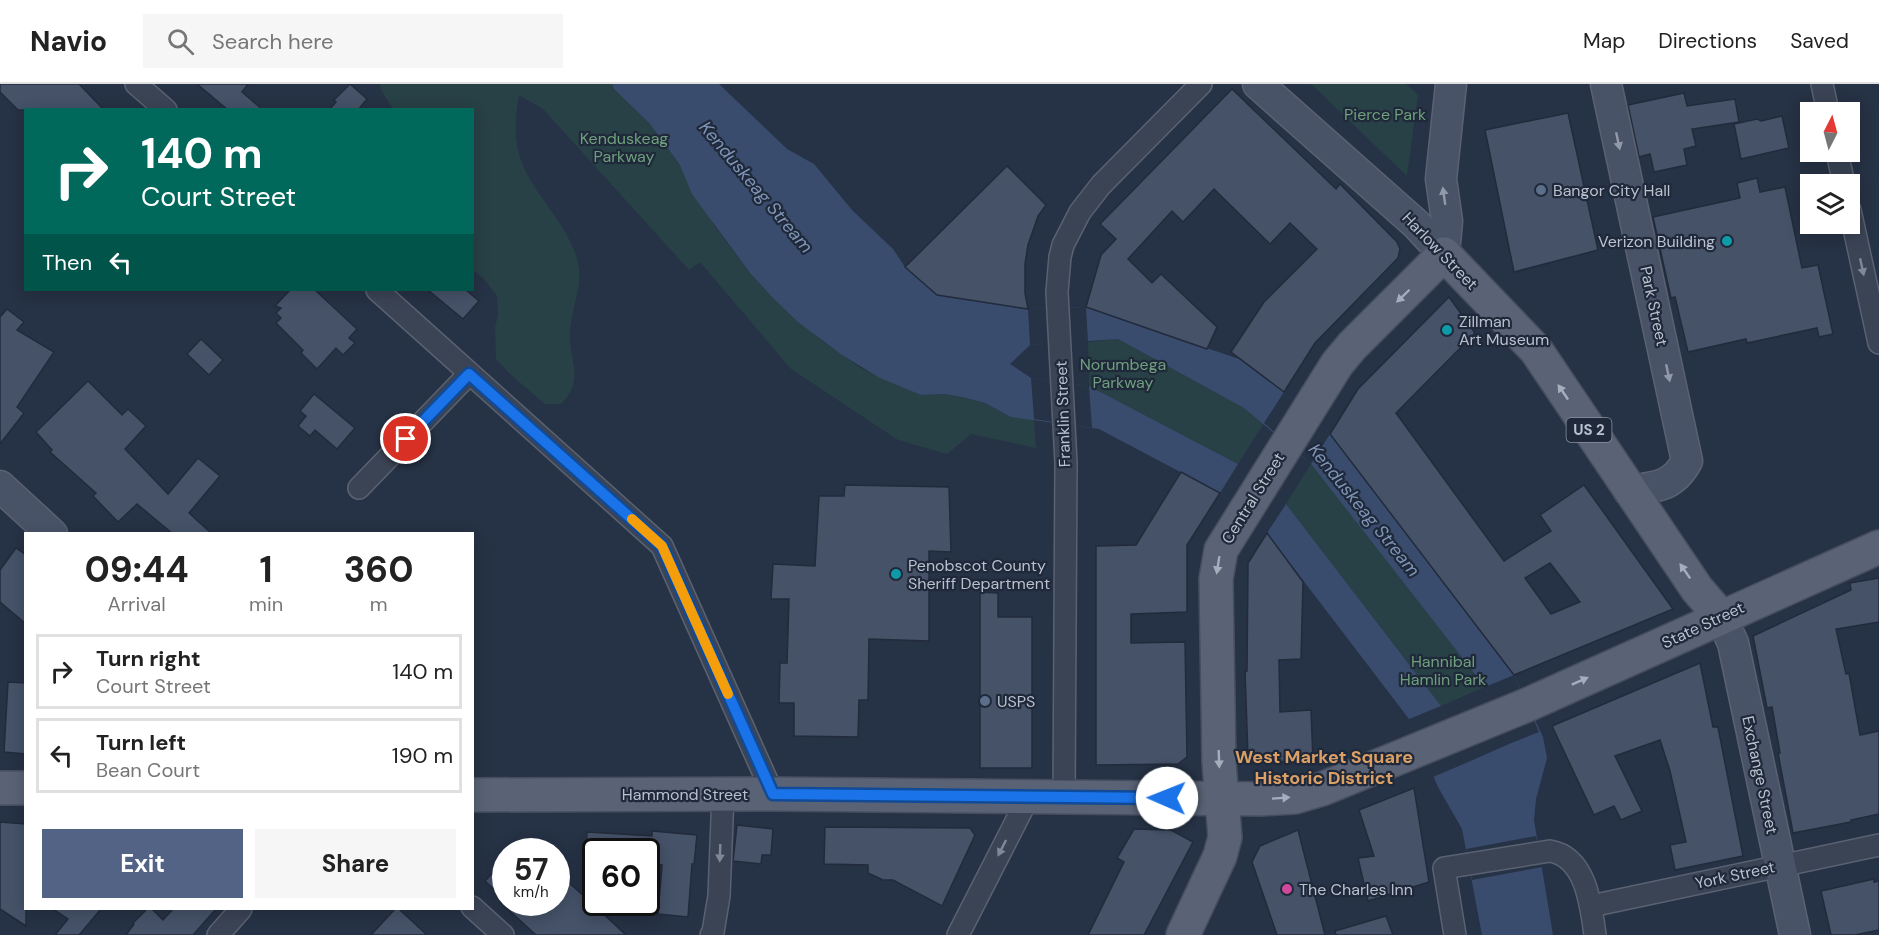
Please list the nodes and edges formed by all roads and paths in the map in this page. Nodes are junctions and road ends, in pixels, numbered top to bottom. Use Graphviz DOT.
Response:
graph roads {
  1 [pos="136,84"];
  2 [pos="1201,84"];
  3 [pos="1258,84"];
  4 [pos="1451,84"];
  5 [pos="1606,84"];
  6 [pos="1822,84"];
  7 [pos="1826,102"];
  8 [pos="164,108"];
  9 [pos="1855,234"];
  10 [pos="1444,254"];
  11 [pos="378,291"];
  12 [pos="1879,343"];
  13 [pos="469,374"];
  14 [pos="0,486"];
  15 [pos="359,488"];
  16 [pos="1629,491"];
  17 [pos="50,532"];
  18 [pos="1879,547"];
  19 [pos="1721,617"];
  20 [pos="1527,705"];
  21 [pos="0,788"];
  22 [pos="24,788"];
  23 [pos="723,794"];
  24 [pos="773,794"];
  25 [pos="474,795"];
  26 [pos="1029,796"];
  27 [pos="1064,797"];
  28 [pos="1222,799"];
  29 [pos="1879,845"];
  30 [pos="1779,865"];
  31 [pos="1591,906"];
  32 [pos="474,908"];
  33 [pos="240,910"];
  34 [pos="1186,934"];
  35 [pos="218,935"];
  36 [pos="503,935"];
  37 [pos="711,935"];
  38 [pos="958,935"];
  39 [pos="1455,935"];
  40 [pos="1595,935"];
  41 [pos="1795,935"];
  1 -- 8 [label="street"];
  2 -- 27 [label="street, Franklin Street"];
  3 -- 10 [label="street, Harlow Street"];
  10 -- 4 [label="street, one-way"];
  5 -- 16 [label="street, Park Street, one-way"];
  6 -- 7 [label="street"];
  9 -- 12 [label="street, one-way"];
  16 -- 10 [label="main road, Harlow Street / US 2, one-way"];
  10 -- 28 [label="main road, Central Street, one-way"];
  11 -- 13 [label="street"];
  13 -- 15 [label="street"];
  13 -- 24 [label="street"];
  14 -- 17 [label="street"];
  19 -- 16 [label="main road, Harlow Street / US 2, one-way"];
  18 -- 19 [label="main road, State Street"];
  20 -- 19 [label="main road, State Street, one-way"];
  19 -- 30 [label="street, Exchange Street"];
  28 -- 20 [label="main road, Hammond Street, one-way"];
  21 -- 22 [label="main road"];
  23 -- 24 [label="main road, Hammond Street"];
  23 -- 25 [label="main road, Hammond Street"];
  23 -- 37 [label="street, one-way"];
  24 -- 26 [label="main road, Hammond Street"];
  26 -- 27 [label="main road, Hammond Street"];
  26 -- 38 [label="street, one-way"];
  27 -- 28 [label="main road, Hammond Street"];
  28 -- 34 [label="main road, Central Street"];
  29 -- 30 [label="street, York Street"];
  30 -- 31 [label="street, York Street"];
  30 -- 41 [label="street, Exchange Street"];
  31 -- 39 [label="street"];
  31 -- 40 [label="street"];
  32 -- 36 [label="street"];
  33 -- 35 [label="street"];
}
